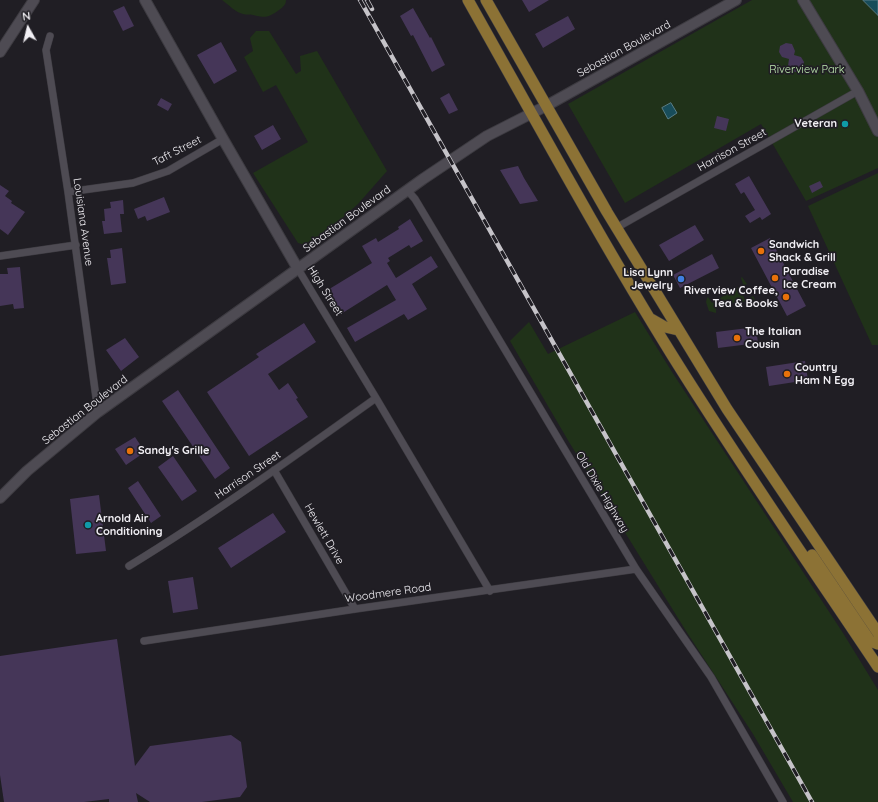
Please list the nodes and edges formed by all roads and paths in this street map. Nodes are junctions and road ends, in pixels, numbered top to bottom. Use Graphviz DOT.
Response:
graph roads {
  1 [pos="34,0"];
  2 [pos="146,0"];
  3 [pos="468,0"];
  4 [pos="486,0"];
  5 [pos="736,0"];
  6 [pos="803,0"];
  7 [pos="50,36"];
  8 [pos="0,52"];
  9 [pos="858,91"];
  10 [pos="546,106"];
  11 [pos="532,113"];
  12 [pos="878,131"];
  13 [pos="223,140"];
  14 [pos="408,191"];
  15 [pos="68,192"];
  16 [pos="616,228"];
  17 [pos="76,245"];
  18 [pos="0,256"];
  19 [pos="298,270"];
  20 [pos="650,318"];
  21 [pos="678,330"];
  22 [pos="672,356"];
  23 [pos="697,359"];
  24 [pos="376,398"];
  25 [pos="98,412"];
  26 [pos="274,470"];
  27 [pos="0,498"];
  28 [pos="771,506"];
  29 [pos="129,566"];
  30 [pos="636,569"];
  31 [pos="490,591"];
  32 [pos="355,608"];
  33 [pos="878,633"];
  34 [pos="144,641"];
  35 [pos="878,644"];
  36 [pos="878,667"];
  37 [pos="783,802"];
  1 -- 8 [label="main road"];
  2 -- 13 [label="main road, High Street"];
  3 -- 11 [label="main road"];
  4 -- 10 [label="main road"];
  5 -- 10 [label="main road, Sebastian Boulevard"];
  6 -- 9 [label="main road"];
  7 -- 15 [label="street, Louisiana Avenue"];
  9 -- 12 [label="main road"];
  9 -- 16 [label="street, Harrison Street"];
  10 -- 11 [label="main road, Sebastian Boulevard"];
  10 -- 16 [label="main road"];
  11 -- 14 [label="main road, Sebastian Boulevard"];
  11 -- 20 [label="main road"];
  13 -- 15 [label="street, Taft Street"];
  13 -- 19 [label="main road, High Street"];
  14 -- 19 [label="main road, Sebastian Boulevard"];
  14 -- 30 [label="street, Old Dixie Highway"];
  15 -- 17 [label="street, Louisiana Avenue"];
  16 -- 21 [label="main road"];
  17 -- 18 [label="street"];
  17 -- 25 [label="street, Louisiana Avenue"];
  19 -- 24 [label="street, High Street"];
  19 -- 25 [label="main road, Sebastian Boulevard"];
  20 -- 21 [label="main road"];
  20 -- 22 [label="main road"];
  21 -- 23 [label="main road"];
  22 -- 23 [label="main road"];
  22 -- 28 [label="main road"];
  23 -- 33 [label="main road"];
  24 -- 26 [label="street, Harrison Street"];
  24 -- 31 [label="street, High Street"];
  25 -- 27 [label="main road, Sebastian Boulevard"];
  26 -- 29 [label="street, Harrison Street"];
  26 -- 32 [label="street, Hewlett Drive"];
  28 -- 35 [label="main road"];
  28 -- 36 [label="main road"];
  30 -- 31 [label="street, Woodmere Road"];
  30 -- 37 [label="street, Old Dixie Highway"];
  31 -- 32 [label="street, Woodmere Road"];
  32 -- 34 [label="street, Woodmere Road"];
}
